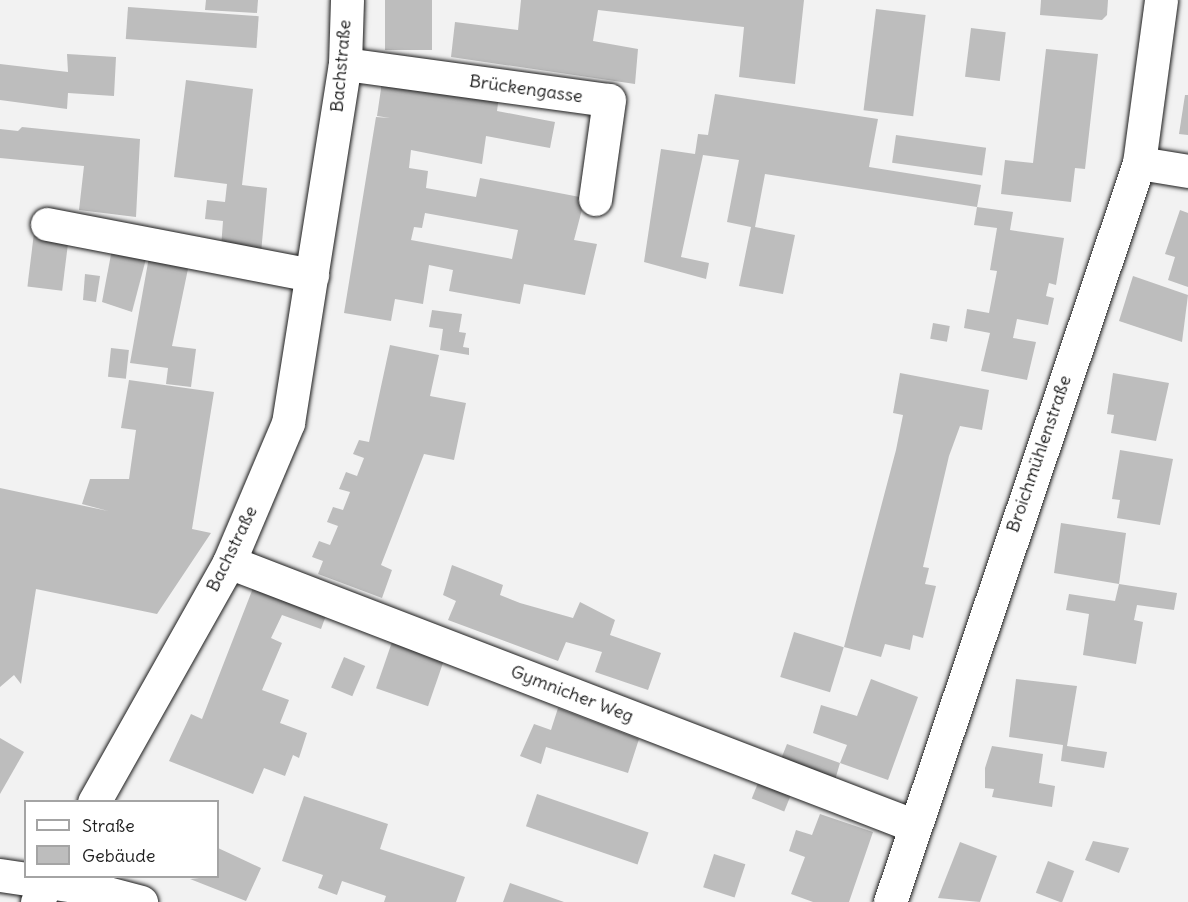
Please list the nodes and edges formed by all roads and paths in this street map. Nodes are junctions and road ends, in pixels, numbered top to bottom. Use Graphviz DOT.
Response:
graph roads {
  1 [pos="347,0"];
  2 [pos="1161,0"];
  3 [pos="345,64"];
  4 [pos="1139,163"];
  5 [pos="1188,171"];
  6 [pos="595,199"];
  7 [pos="47,224"];
  8 [pos="312,275"];
  9 [pos="229,562"];
  10 [pos="95,800"];
  11 [pos="915,826"];
  12 [pos="0,875"];
  13 [pos="45,887"];
  14 [pos="141,902"];
  15 [pos="890,902"];
  1 -- 3 [label="street, Bachstraße"];
  2 -- 4 [label="street, Broichmühlenstraße"];
  3 -- 6 [label="street, Brückengasse"];
  3 -- 8 [label="street, Bachstraße"];
  4 -- 5 [label="street"];
  4 -- 11 [label="street, Broichmühlenstraße"];
  7 -- 8 [label="street"];
  8 -- 9 [label="street, Bachstraße"];
  9 -- 10 [label="street, Bachstraße"];
  9 -- 11 [label="street, Gymnicher Weg"];
  11 -- 15 [label="street, Broichmühlenstraße"];
  12 -- 13 [label="street"];
  13 -- 14 [label="street"];
}
